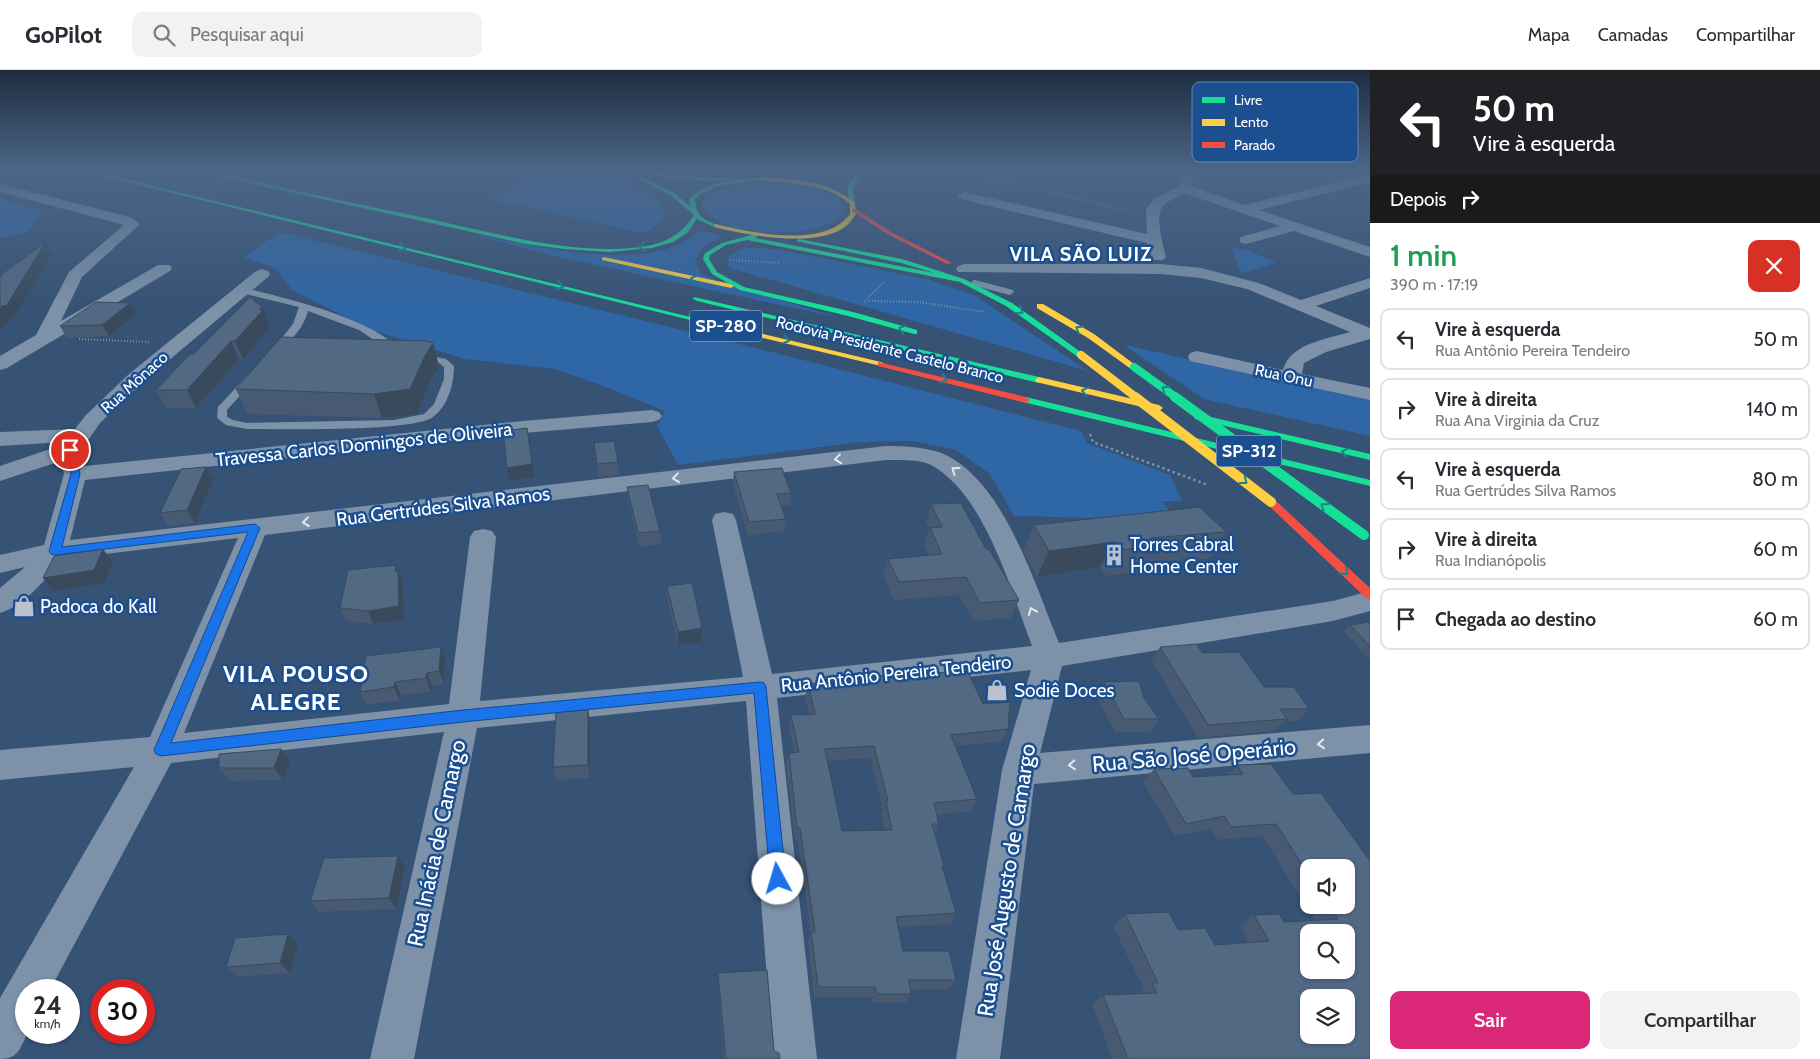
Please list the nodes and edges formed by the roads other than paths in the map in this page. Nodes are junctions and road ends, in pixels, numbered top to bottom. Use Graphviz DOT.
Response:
graph roads {
  1 [pos="110,216"];
  2 [pos="272,216"];
  3 [pos="406,216"];
  4 [pos="694,216"];
  5 [pos="700,216"];
  6 [pos="852,216"];
  7 [pos="867,216"];
  8 [pos="1051,216"];
  9 [pos="1152,216"];
  10 [pos="1266,216"];
  11 [pos="1294,226"];
  12 [pos="751,237"];
  13 [pos="775,237"];
  14 [pos="1154,240"];
  15 [pos="1246,240"];
  16 [pos="526,242"];
  17 [pos="1370,252"];
  18 [pos="164,268"];
  19 [pos="1162,269"];
  20 [pos="262,274"];
  21 [pos="963,275"];
  22 [pos="1370,283"];
  23 [pos="742,289"];
  24 [pos="242,290"];
  25 [pos="1013,294"];
  26 [pos="682,296"];
  27 [pos="1032,302"];
  28 [pos="1302,305"];
  29 [pos="304,306"];
  30 [pos="1369,334"];
  31 [pos="927,336"];
  32 [pos="45,339"];
  33 [pos="276,355"];
  34 [pos="383,356"];
  35 [pos="412,357"];
  36 [pos="1197,357"];
  37 [pos="0,364"];
  38 [pos="1052,371"];
  39 [pos="255,374"];
  40 [pos="1292,377"];
  41 [pos="1370,394"];
  42 [pos="652,416"];
  43 [pos="0,439"];
  44 [pos="75,442"];
  45 [pos="1320,446"];
  46 [pos="1370,457"];
  47 [pos="0,474"];
  48 [pos="76,474"];
  49 [pos="1370,483"];
  50 [pos="724,520"];
  51 [pos="255,528"];
  52 [pos="483,536"];
  53 [pos="1367,537"];
  54 [pos="55,551"];
  55 [pos="0,564"];
  56 [pos="1370,594"];
  57 [pos="1370,601"];
  58 [pos="0,603"];
  59 [pos="1050,656"];
  60 [pos="760,687"];
  61 [pos="463,716"];
  62 [pos="1370,739"];
  63 [pos="161,750"];
  64 [pos="0,765"];
  65 [pos="1019,770"];
  66 [pos="34,979"];
  67 [pos="15,1014"];
  68 [pos="0,1041"];
  69 [pos="392,1059"];
  70 [pos="795,1059"];
  71 [pos="978,1059"];
  1 -- 32 [label="street"];
  2 -- 49 [label="main road, Rodovia Presidente Castelo Branco / SP-280, one-way"];
  3 -- 16 [label="main road"];
  4 -- 16 [label="main road, one-way"];
  5 -- 12 [label="main road"];
  6 -- 13 [label="main road"];
  7 -- 21 [label="main road, SP-312"];
  8 -- 14 [label="street"];
  9 -- 14 [label="street"];
  10 -- 11 [label="street"];
  11 -- 15 [label="street"];
  11 -- 17 [label="street"];
  12 -- 13 [label="main road"];
  12 -- 21 [label="main road"];
  12 -- 23 [label="main road"];
  13 -- 21 [label="main road, SP-312"];
  14 -- 19 [label="street"];
  23 -- 16 [label="main road, one-way"];
  18 -- 32 [label="street"];
  19 -- 21 [label="street"];
  19 -- 28 [label="street"];
  20 -- 24 [label="street, Rua Mônaco"];
  21 -- 25 [label="main road, SP-312"];
  21 -- 56 [label="main road, SP-312, one-way, bridge"];
  22 -- 28 [label="street"];
  31 -- 23 [label="main road, one-way"];
  24 -- 29 [label="lane"];
  24 -- 44 [label="street, Rua Mônaco"];
  45 -- 26 [label="main road, Rodovia Presidente Castelo Branco / SP-280, one-way"];
  53 -- 27 [label="main road, SP-312, one-way, bridge"];
  28 -- 30 [label="street"];
  29 -- 33 [label="lane"];
  29 -- 34 [label="lane"];
  30 -- 40 [label="street"];
  32 -- 37 [label="street"];
  35 -- 39 [label="lane"];
  36 -- 40 [label="street, Rua Onu"];
  38 -- 45 [label="main road"];
  40 -- 41 [label="street, Rua Onu"];
  42 -- 48 [label="street, Travessa Carlos Domingos de Oliveira"];
  43 -- 44 [label="street"];
  44 -- 47 [label="street"];
  44 -- 48 [label="street"];
  46 -- 45 [label="main road, Rodovia Presidente Castelo Branco / SP-280, one-way"];
  48 -- 54 [label="street"];
  50 -- 60 [label="street"];
  51 -- 54 [label="street, Rua Gertrúdes Silva Ramos"];
  59 -- 51 [label="street, Rua Gertrúdes Silva Ramos, one-way"];
  51 -- 63 [label="street"];
  52 -- 61 [label="street, Rua Inácia de Camargo"];
  54 -- 55 [label="street, Rua Gertrúdes Silva Ramos"];
  54 -- 58 [label="street"];
  57 -- 59 [label="street, Rua Antônio Pereira Tendeiro"];
  59 -- 60 [label="street, Rua Antônio Pereira Tendeiro"];
  59 -- 65 [label="street, Rua José Augusto de Camargo"];
  60 -- 61 [label="street, Rua Antônio Pereira Tendeiro"];
  60 -- 70 [label="street"];
  61 -- 63 [label="street, Rua Antônio Pereira Tendeiro"];
  61 -- 69 [label="street, Rua Inácia de Camargo"];
  62 -- 65 [label="street, Rua São José Operário, one-way"];
  63 -- 64 [label="street, Rua Antônio Pereira Tendeiro"];
  63 -- 66 [label="street"];
  65 -- 71 [label="street, Rua José Augusto de Camargo"];
  67 -- 68 [label="street"];
}
